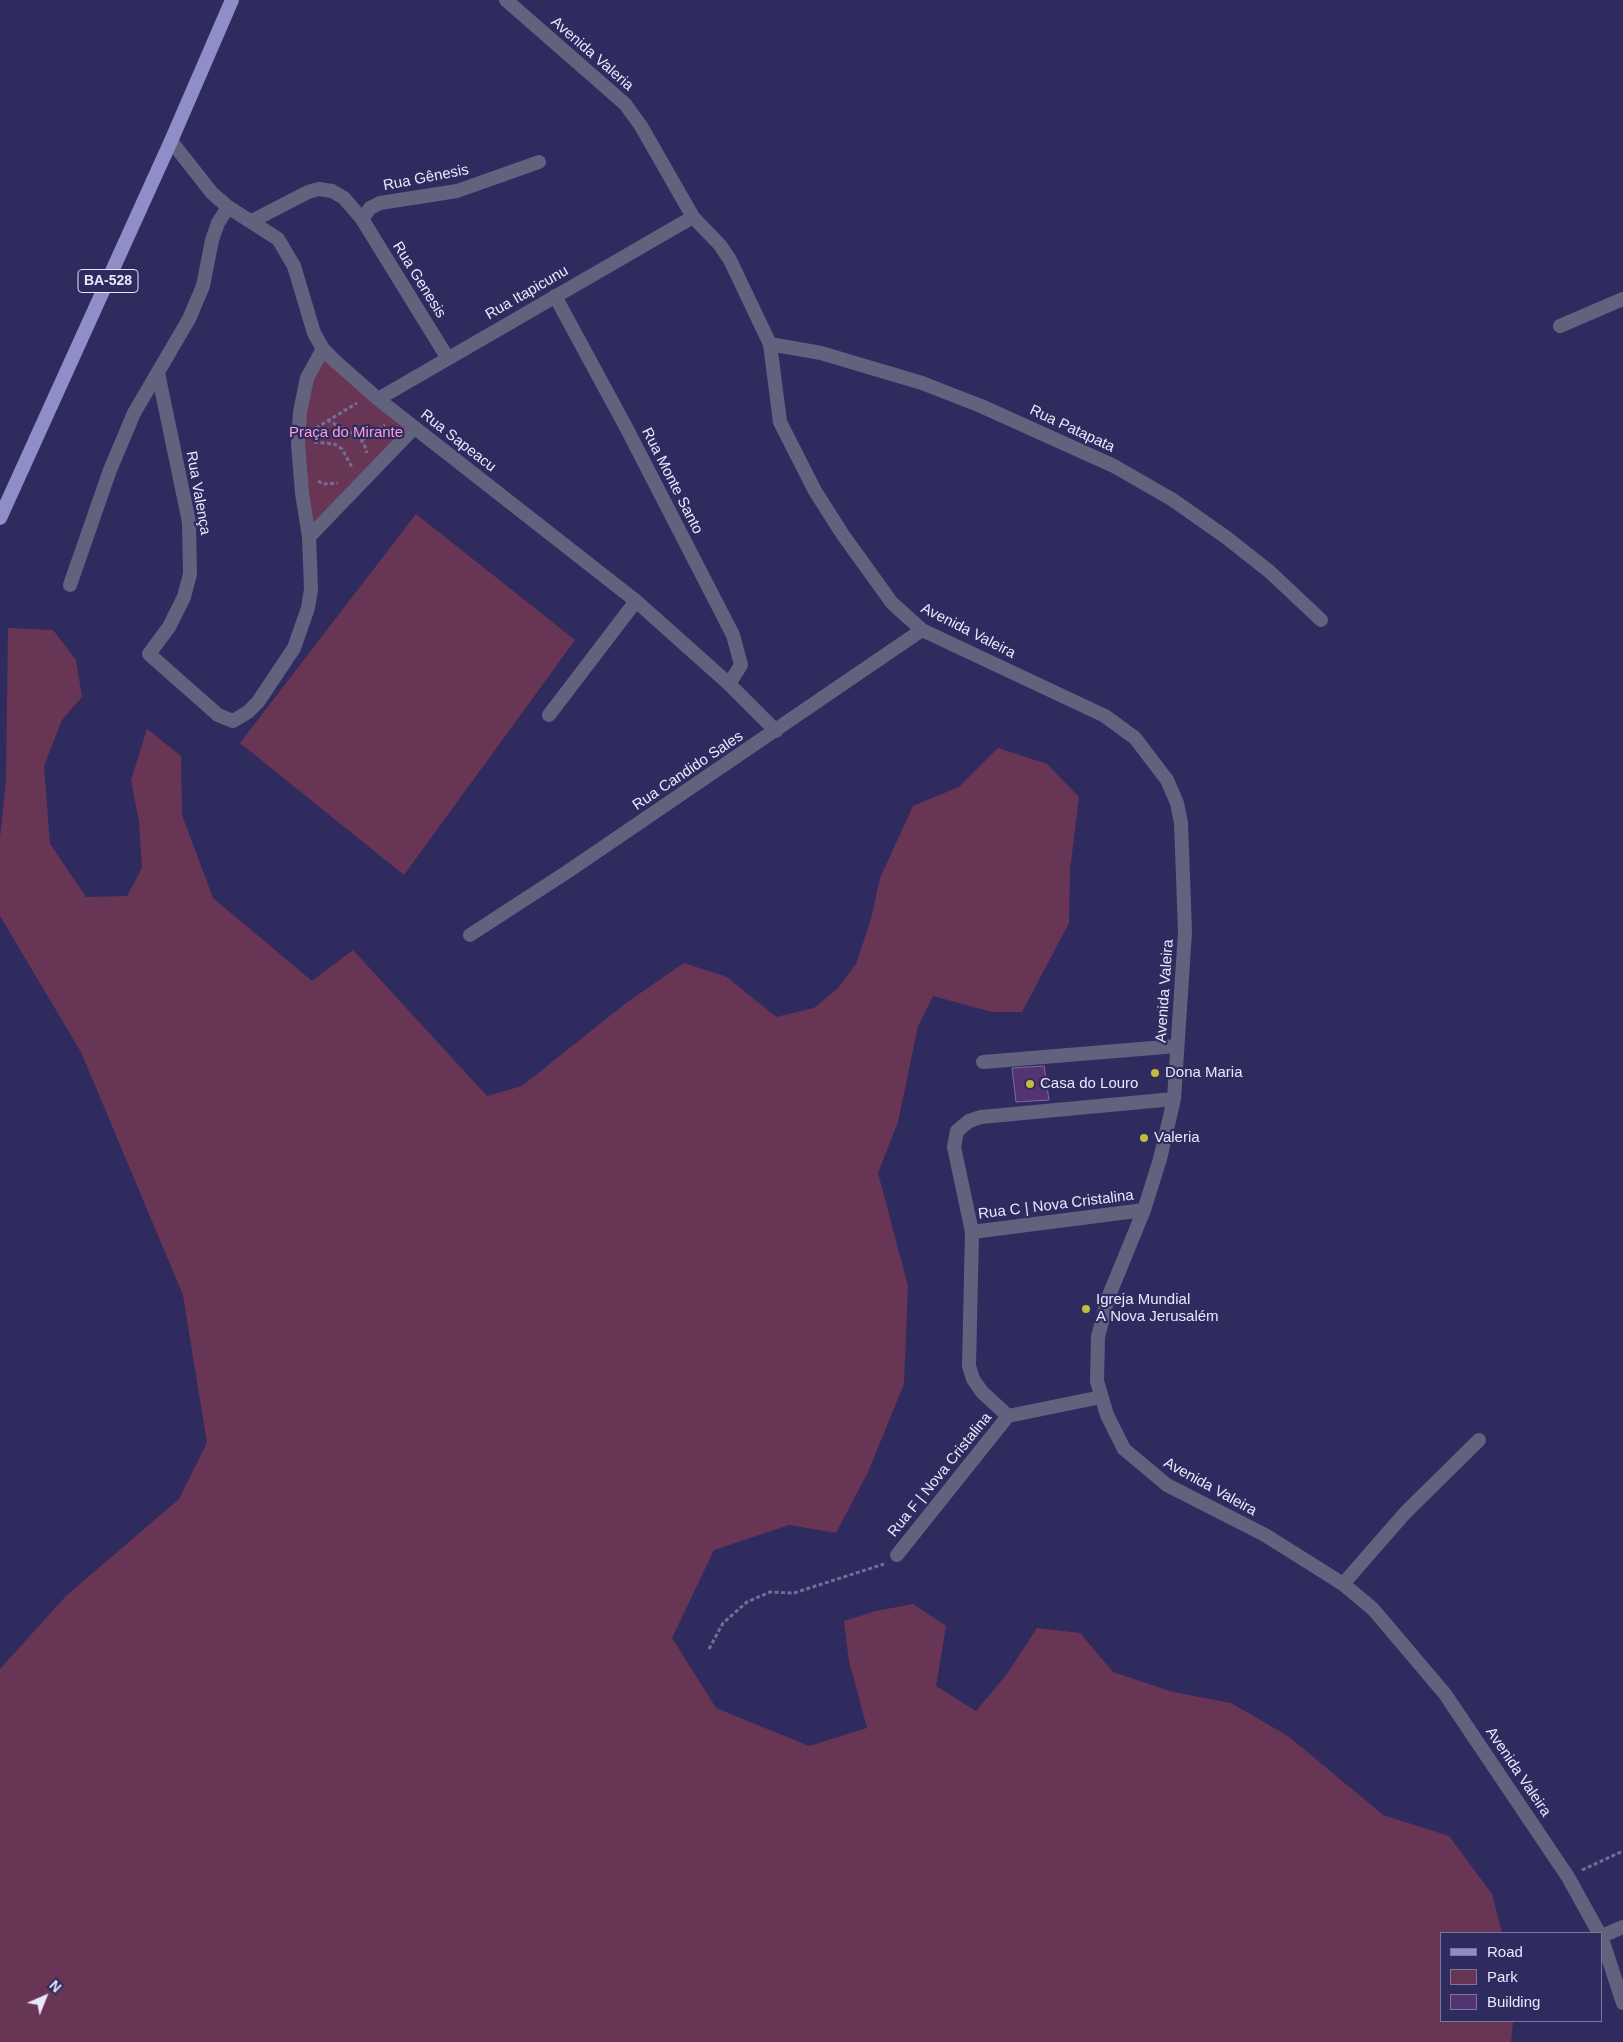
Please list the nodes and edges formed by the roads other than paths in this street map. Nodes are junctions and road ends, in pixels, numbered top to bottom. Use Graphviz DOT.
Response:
graph roads {
  1 [pos="232,0"];
  2 [pos="506,0"];
  3 [pos="172,141"];
  4 [pos="539,162"];
  5 [pos="228,207"];
  6 [pos="693,217"];
  7 [pos="362,219"];
  8 [pos="252,221"];
  9 [pos="555,296"];
  10 [pos="1623,299"];
  11 [pos="1560,326"];
  12 [pos="770,344"];
  13 [pos="323,349"];
  14 [pos="447,358"];
  15 [pos="158,373"];
  16 [pos="376,398"];
  17 [pos="414,428"];
  18 [pos="0,518"];
  19 [pos="309,537"];
  20 [pos="70,585"];
  21 [pos="636,601"];
  22 [pos="1321,620"];
  23 [pos="922,630"];
  24 [pos="728,684"];
  25 [pos="548,715"];
  26 [pos="776,731"];
  27 [pos="470,935"];
  28 [pos="1177,1046"];
  29 [pos="983,1062"];
  30 [pos="1174,1099"];
  31 [pos="1144,1210"];
  32 [pos="972,1232"];
  33 [pos="1101,1397"];
  34 [pos="1008,1416"];
  35 [pos="1479,1440"];
  36 [pos="897,1555"];
  37 [pos="1343,1584"];
  38 [pos="1623,1927"];
  39 [pos="1598,1932"];
  40 [pos="1603,1937"];
  41 [pos="1603,1940"];
  42 [pos="1623,2003"];
  1 -- 3 [label="main road, BA-528"];
  2 -- 6 [label="street, Avenida Valeria"];
  3 -- 5 [label="street, Rua Sapeacu"];
  3 -- 18 [label="main road, BA-528"];
  4 -- 7 [label="street, Rua Gênesis"];
  5 -- 8 [label="street, Rua Sapeacu"];
  5 -- 15 [label="street"];
  6 -- 9 [label="street, Rua Itapicunu"];
  6 -- 12 [label="street, Avenida Valeira"];
  7 -- 8 [label="street"];
  7 -- 14 [label="street, Rua Genesis"];
  8 -- 13 [label="street, Rua Sapeacu"];
  9 -- 14 [label="street, Rua Itapicunu"];
  9 -- 24 [label="street, Rua Monte Santo"];
  10 -- 11 [label="street"];
  12 -- 22 [label="street, Rua Patapata"];
  12 -- 23 [label="street, Avenida Valeira"];
  13 -- 16 [label="street, Rua Sapeacu"];
  13 -- 19 [label="street"];
  14 -- 16 [label="street, Rua Itapicunu"];
  15 -- 19 [label="street, Rua Valença"];
  15 -- 20 [label="street"];
  16 -- 17 [label="street, Rua Sapeacu"];
  17 -- 19 [label="street"];
  17 -- 21 [label="street, Rua Sapeacu"];
  21 -- 24 [label="street, Rua Sapeacu"];
  21 -- 25 [label="street"];
  23 -- 26 [label="street, Rua Candido Sales"];
  23 -- 28 [label="street, Avenida Valeira"];
  24 -- 26 [label="street, Rua Sapeacu"];
  26 -- 27 [label="street, Rua Candido Sales"];
  28 -- 29 [label="street"];
  28 -- 30 [label="street, Avenida Valeira"];
  30 -- 31 [label="street, Avenida Valeira"];
  30 -- 32 [label="street"];
  31 -- 32 [label="street, Rua C | Nova Cristalina"];
  31 -- 33 [label="street, Avenida Valeira"];
  32 -- 34 [label="street"];
  33 -- 34 [label="street"];
  33 -- 37 [label="street, Avenida Valeira"];
  34 -- 36 [label="street, Rua F | Nova Cristalina"];
  35 -- 37 [label="street"];
  37 -- 39 [label="street, Avenida Valeira"];
  38 -- 40 [label="street"];
  41 -- 42 [label="street"];
}
